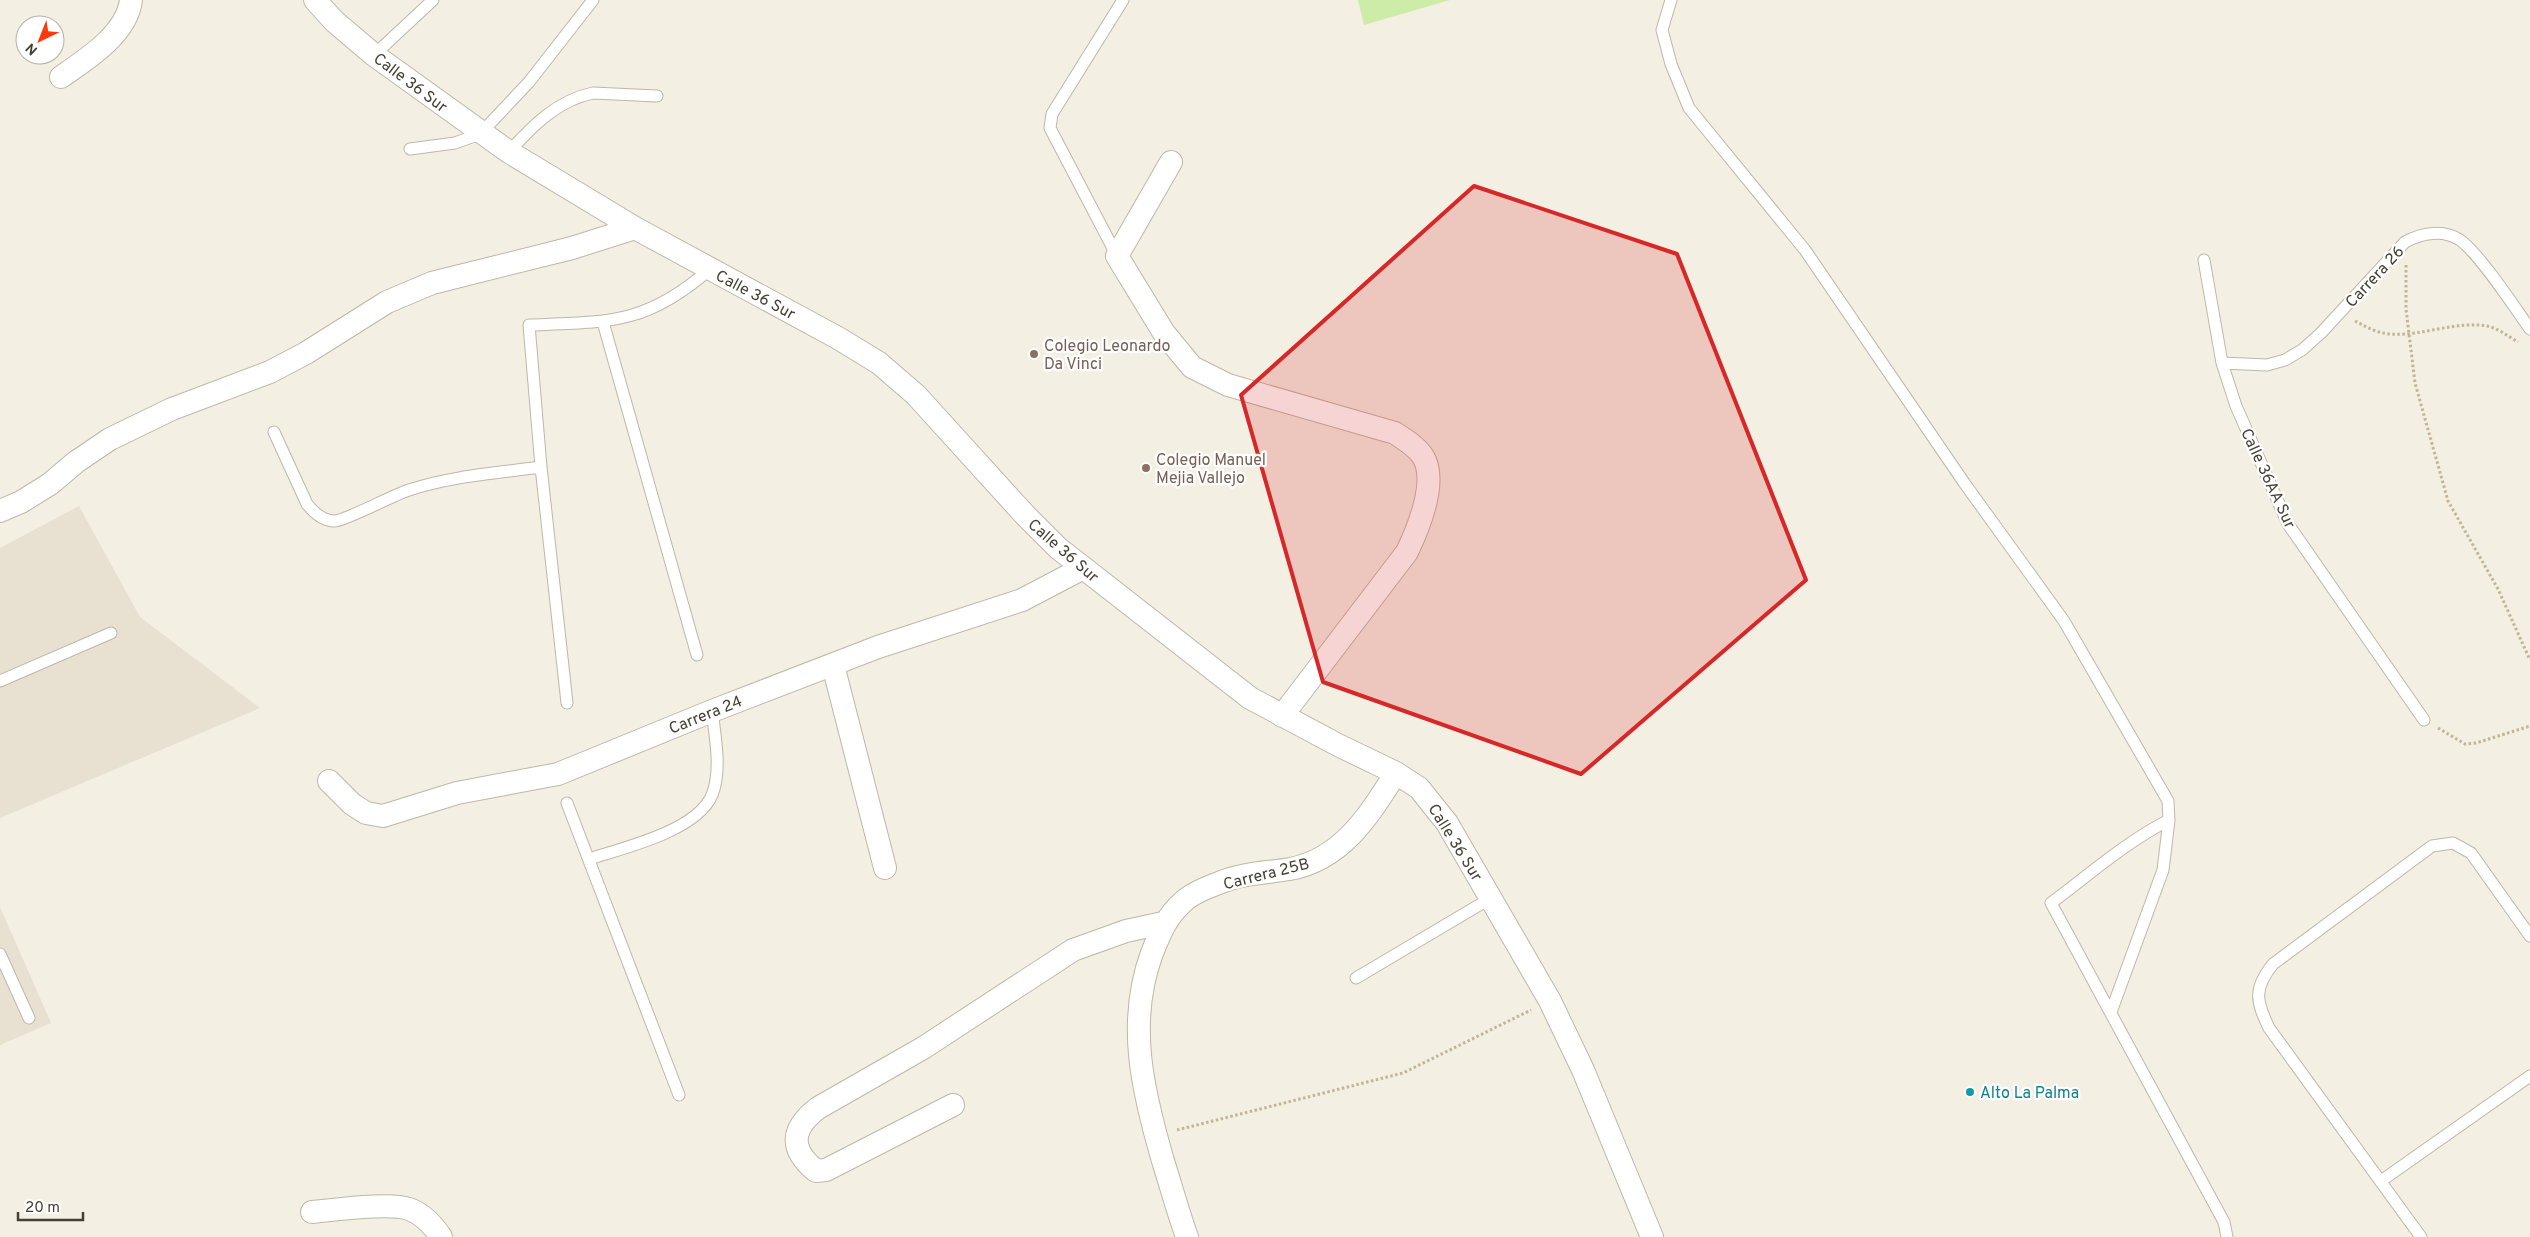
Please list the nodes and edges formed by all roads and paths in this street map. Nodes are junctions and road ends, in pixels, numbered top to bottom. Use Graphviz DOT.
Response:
graph roads {
  1 [pos="131,0"];
  2 [pos="315,0"];
  3 [pos="433,0"];
  4 [pos="593,0"];
  5 [pos="1123,0"];
  6 [pos="1671,0"];
  7 [pos="374,55"];
  8 [pos="61,78"];
  9 [pos="657,96"];
  10 [pos="480,134"];
  11 [pos="410,149"];
  12 [pos="509,152"];
  13 [pos="1171,162"];
  14 [pos="635,228"];
  15 [pos="2405,242"];
  16 [pos="1117,256"];
  17 [pos="2204,260"];
  18 [pos="710,269"];
  19 [pos="2339,314"];
  20 [pos="603,322"];
  21 [pos="2530,329"];
  22 [pos="2409,332"];
  23 [pos="2522,344"];
  24 [pos="2222,363"];
  25 [pos="274,432"];
  26 [pos="541,467"];
  27 [pos="0,511"];
  28 [pos="1083,568"];
  29 [pos="111,634"];
  30 [pos="697,655"];
  31 [pos="2530,660"];
  32 [pos="833,665"];
  33 [pos="0,681"];
  34 [pos="567,703"];
  35 [pos="712,711"];
  36 [pos="1282,716"];
  37 [pos="2424,720"];
  38 [pos="2530,726"];
  39 [pos="1396,773"];
  40 [pos="329,781"];
  41 [pos="567,803"];
  42 [pos="2168,820"];
  43 [pos="589,859"];
  44 [pos="885,868"];
  45 [pos="1491,898"];
  46 [pos="1164,923"];
  47 [pos="2530,936"];
  48 [pos="0,954"];
  49 [pos="1356,978"];
  50 [pos="1550,1000"];
  51 [pos="2111,1012"];
  52 [pos="29,1018"];
  53 [pos="2530,1076"];
  54 [pos="679,1095"];
  55 [pos="953,1104"];
  56 [pos="1156,1136"];
  57 [pos="2381,1180"];
  58 [pos="312,1212"];
  59 [pos="441,1237"];
  60 [pos="1187,1237"];
  61 [pos="1652,1237"];
  62 [pos="2227,1237"];
  63 [pos="2422,1237"];
  1 -- 8 [label="street"];
  2 -- 7 [label="street, Calle 36 Sur"];
  3 -- 7 [label="lane"];
  4 -- 10 [label="lane"];
  5 -- 16 [label="lane"];
  6 -- 42 [label="lane"];
  7 -- 10 [label="street, Calle 36 Sur"];
  9 -- 12 [label="lane"];
  10 -- 11 [label="lane"];
  10 -- 12 [label="street, Calle 36 Sur"];
  12 -- 14 [label="street, Calle 36 Sur"];
  13 -- 16 [label="street"];
  14 -- 18 [label="street, Calle 36 Sur"];
  14 -- 27 [label="street"];
  15 -- 19 [label="lane, Carrera 26"];
  15 -- 21 [label="lane, Carrera 26"];
  15 -- 22 [label="path"];
  16 -- 36 [label="street"];
  17 -- 24 [label="lane, Calle 36AA Sur"];
  18 -- 20 [label="lane"];
  18 -- 28 [label="street, Calle 36 Sur"];
  19 -- 22 [label="path"];
  19 -- 24 [label="lane, Carrera 26"];
  20 -- 26 [label="lane"];
  20 -- 30 [label="lane"];
  22 -- 23 [label="path"];
  22 -- 31 [label="path"];
  24 -- 37 [label="lane, Calle 36AA Sur"];
  25 -- 26 [label="lane"];
  26 -- 34 [label="lane"];
  28 -- 32 [label="street, Carrera 24"];
  28 -- 36 [label="street, Calle 36 Sur"];
  29 -- 33 [label="lane"];
  32 -- 35 [label="street, Carrera 24"];
  32 -- 44 [label="street"];
  35 -- 40 [label="street, Carrera 24"];
  35 -- 43 [label="lane"];
  36 -- 39 [label="street, Calle 36 Sur"];
  37 -- 38 [label="path"];
  39 -- 45 [label="street, Calle 36 Sur"];
  39 -- 46 [label="street, Carrera 25B"];
  41 -- 43 [label="lane"];
  42 -- 51 [label="lane"];
  42 -- 51 [label="lane"];
  43 -- 54 [label="lane"];
  45 -- 49 [label="lane"];
  45 -- 50 [label="street, Calle 36 Sur"];
  46 -- 55 [label="street"];
  46 -- 56 [label="street, Carrera 25B"];
  47 -- 57 [label="lane"];
  48 -- 52 [label="lane"];
  50 -- 56 [label="path"];
  50 -- 61 [label="street, Calle 36 Sur"];
  51 -- 62 [label="lane"];
  53 -- 57 [label="lane"];
  56 -- 60 [label="street, Carrera 25B"];
  57 -- 63 [label="lane"];
  58 -- 59 [label="street"];
}
